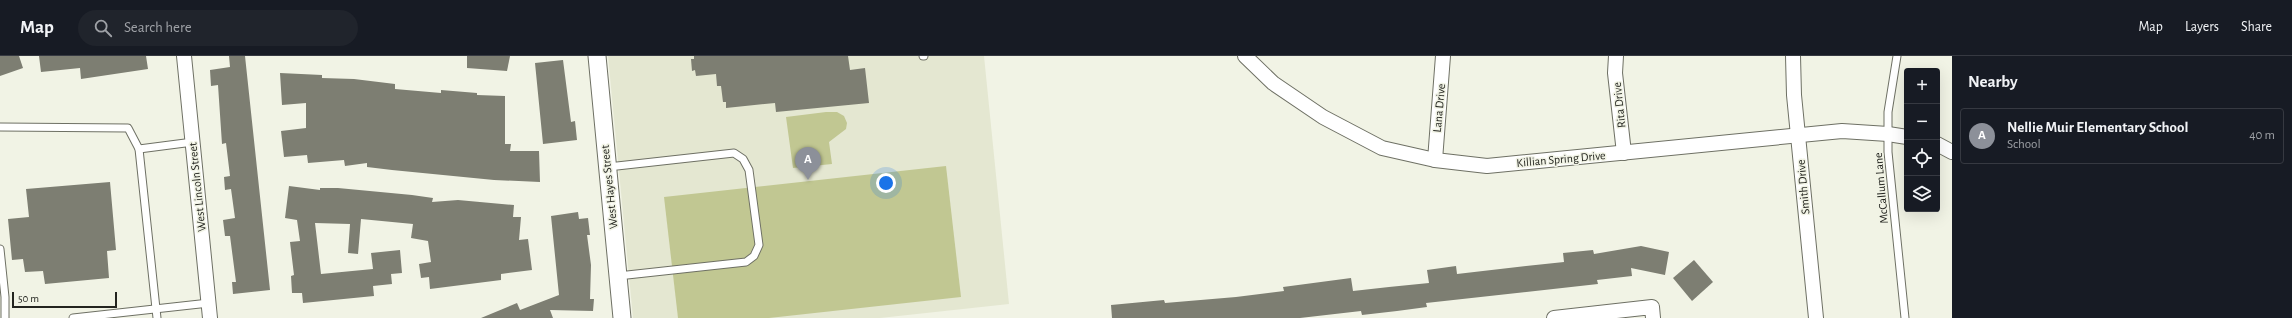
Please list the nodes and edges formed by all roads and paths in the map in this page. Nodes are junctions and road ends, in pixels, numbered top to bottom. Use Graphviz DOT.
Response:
graph roads {
  1 [pos="184,56"];
  2 [pos="597,56"];
  3 [pos="1245,56"];
  4 [pos="1443,56"];
  5 [pos="1616,56"];
  6 [pos="1793,56"];
  7 [pos="1897,56"];
  8 [pos="0,127"];
  9 [pos="1888,134"];
  10 [pos="1798,135"];
  11 [pos="1904,137"];
  12 [pos="192,142"];
  13 [pos="1940,146"];
  14 [pos="139,149"];
  15 [pos="1952,152"];
  16 [pos="1624,153"];
  17 [pos="1435,160"];
  18 [pos="608,167"];
  19 [pos="0,249"];
  20 [pos="618,276"];
  21 [pos="209,303"];
  22 [pos="156,308"];
  23 [pos="1652,312"];
  24 [pos="5,318"];
  25 [pos="73,318"];
  26 [pos="157,318"];
  27 [pos="210,318"];
  28 [pos="622,318"];
  29 [pos="1554,318"];
  30 [pos="1816,318"];
  31 [pos="1905,318"];
  1 -- 12 [label="street, West Lincoln Street"];
  2 -- 18 [label="street, West Hayes Street"];
  3 -- 17 [label="street, Killian Spring Drive"];
  4 -- 17 [label="street, Lana Drive"];
  5 -- 16 [label="street, Rita Drive"];
  6 -- 10 [label="street, Smith Drive"];
  7 -- 9 [label="lane, McCallum Lane"];
  8 -- 14 [label="lane"];
  9 -- 10 [label="street, Killian Spring Drive"];
  9 -- 11 [label="street, Killian Spring Drive"];
  9 -- 31 [label="lane, McCallum Lane"];
  10 -- 16 [label="street, Killian Spring Drive"];
  10 -- 30 [label="street, Smith Drive"];
  12 -- 14 [label="lane"];
  12 -- 21 [label="street, West Lincoln Street"];
  13 -- 15 [label="street"];
  14 -- 22 [label="lane"];
  16 -- 17 [label="street, Killian Spring Drive"];
  18 -- 20 [label="street, West Hayes Street"];
  18 -- 20 [label="lane"];
  19 -- 24 [label="lane"];
  20 -- 28 [label="street, West Hayes Street"];
  21 -- 22 [label="lane"];
  21 -- 27 [label="street, West Lincoln Street"];
  22 -- 25 [label="lane"];
  22 -- 26 [label="lane"];
  23 -- 29 [label="street"];
}
